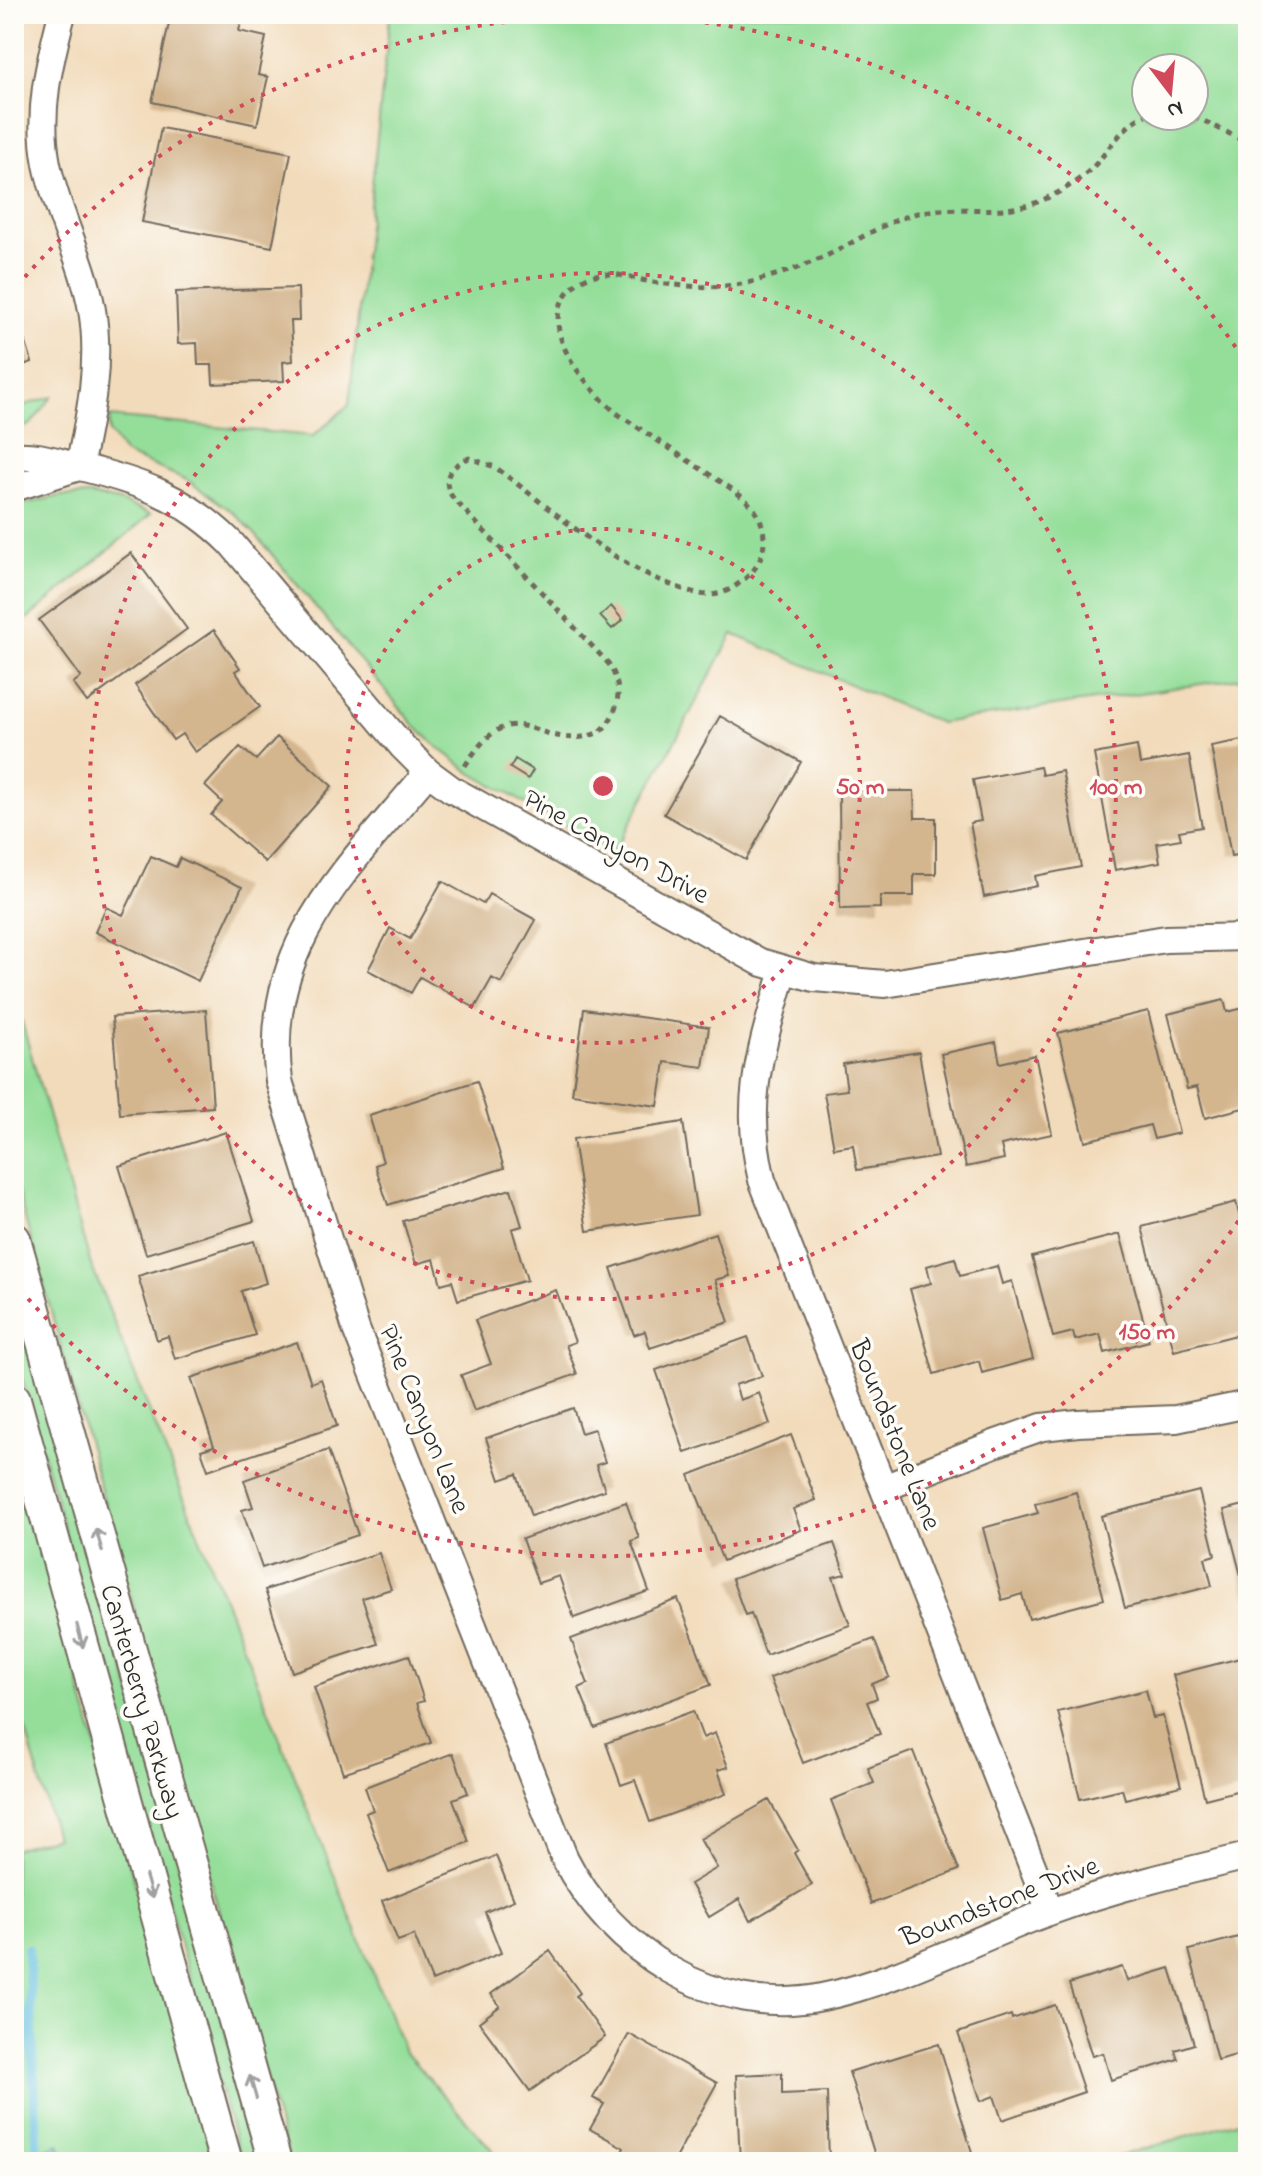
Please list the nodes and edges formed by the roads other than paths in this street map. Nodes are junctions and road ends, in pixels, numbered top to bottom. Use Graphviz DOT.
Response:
graph roads {
  1 [pos="62,14"];
  2 [pos="14,456"];
  3 [pos="79,467"];
  4 [pos="14,488"];
  5 [pos="428,772"];
  6 [pos="1248,937"];
  7 [pos="784,970"];
  8 [pos="14,1239"];
  9 [pos="14,1399"];
  10 [pos="1248,1404"];
  11 [pos="884,1488"];
  12 [pos="1248,1856"];
  13 [pos="1050,1911"];
  14 [pos="773,2001"];
  15 [pos="226,2162"];
  16 [pos="275,2162"];
  1 -- 3 [label="street"];
  2 -- 3 [label="street, Pine Canyon Drive"];
  3 -- 4 [label="street"];
  3 -- 5 [label="street, Pine Canyon Drive"];
  5 -- 7 [label="street, Pine Canyon Drive"];
  5 -- 14 [label="street, Pine Canyon Lane"];
  6 -- 7 [label="street, Pine Canyon Drive"];
  7 -- 11 [label="street, Boundstone Lane"];
  16 -- 8 [label="street, Canterberry Parkway, one-way"];
  9 -- 15 [label="street, Canterberry Parkway, one-way"];
  10 -- 11 [label="street"];
  11 -- 13 [label="street, Boundstone Lane"];
  12 -- 13 [label="street, Boundstone Drive"];
  13 -- 14 [label="street, Boundstone Drive"];
}
